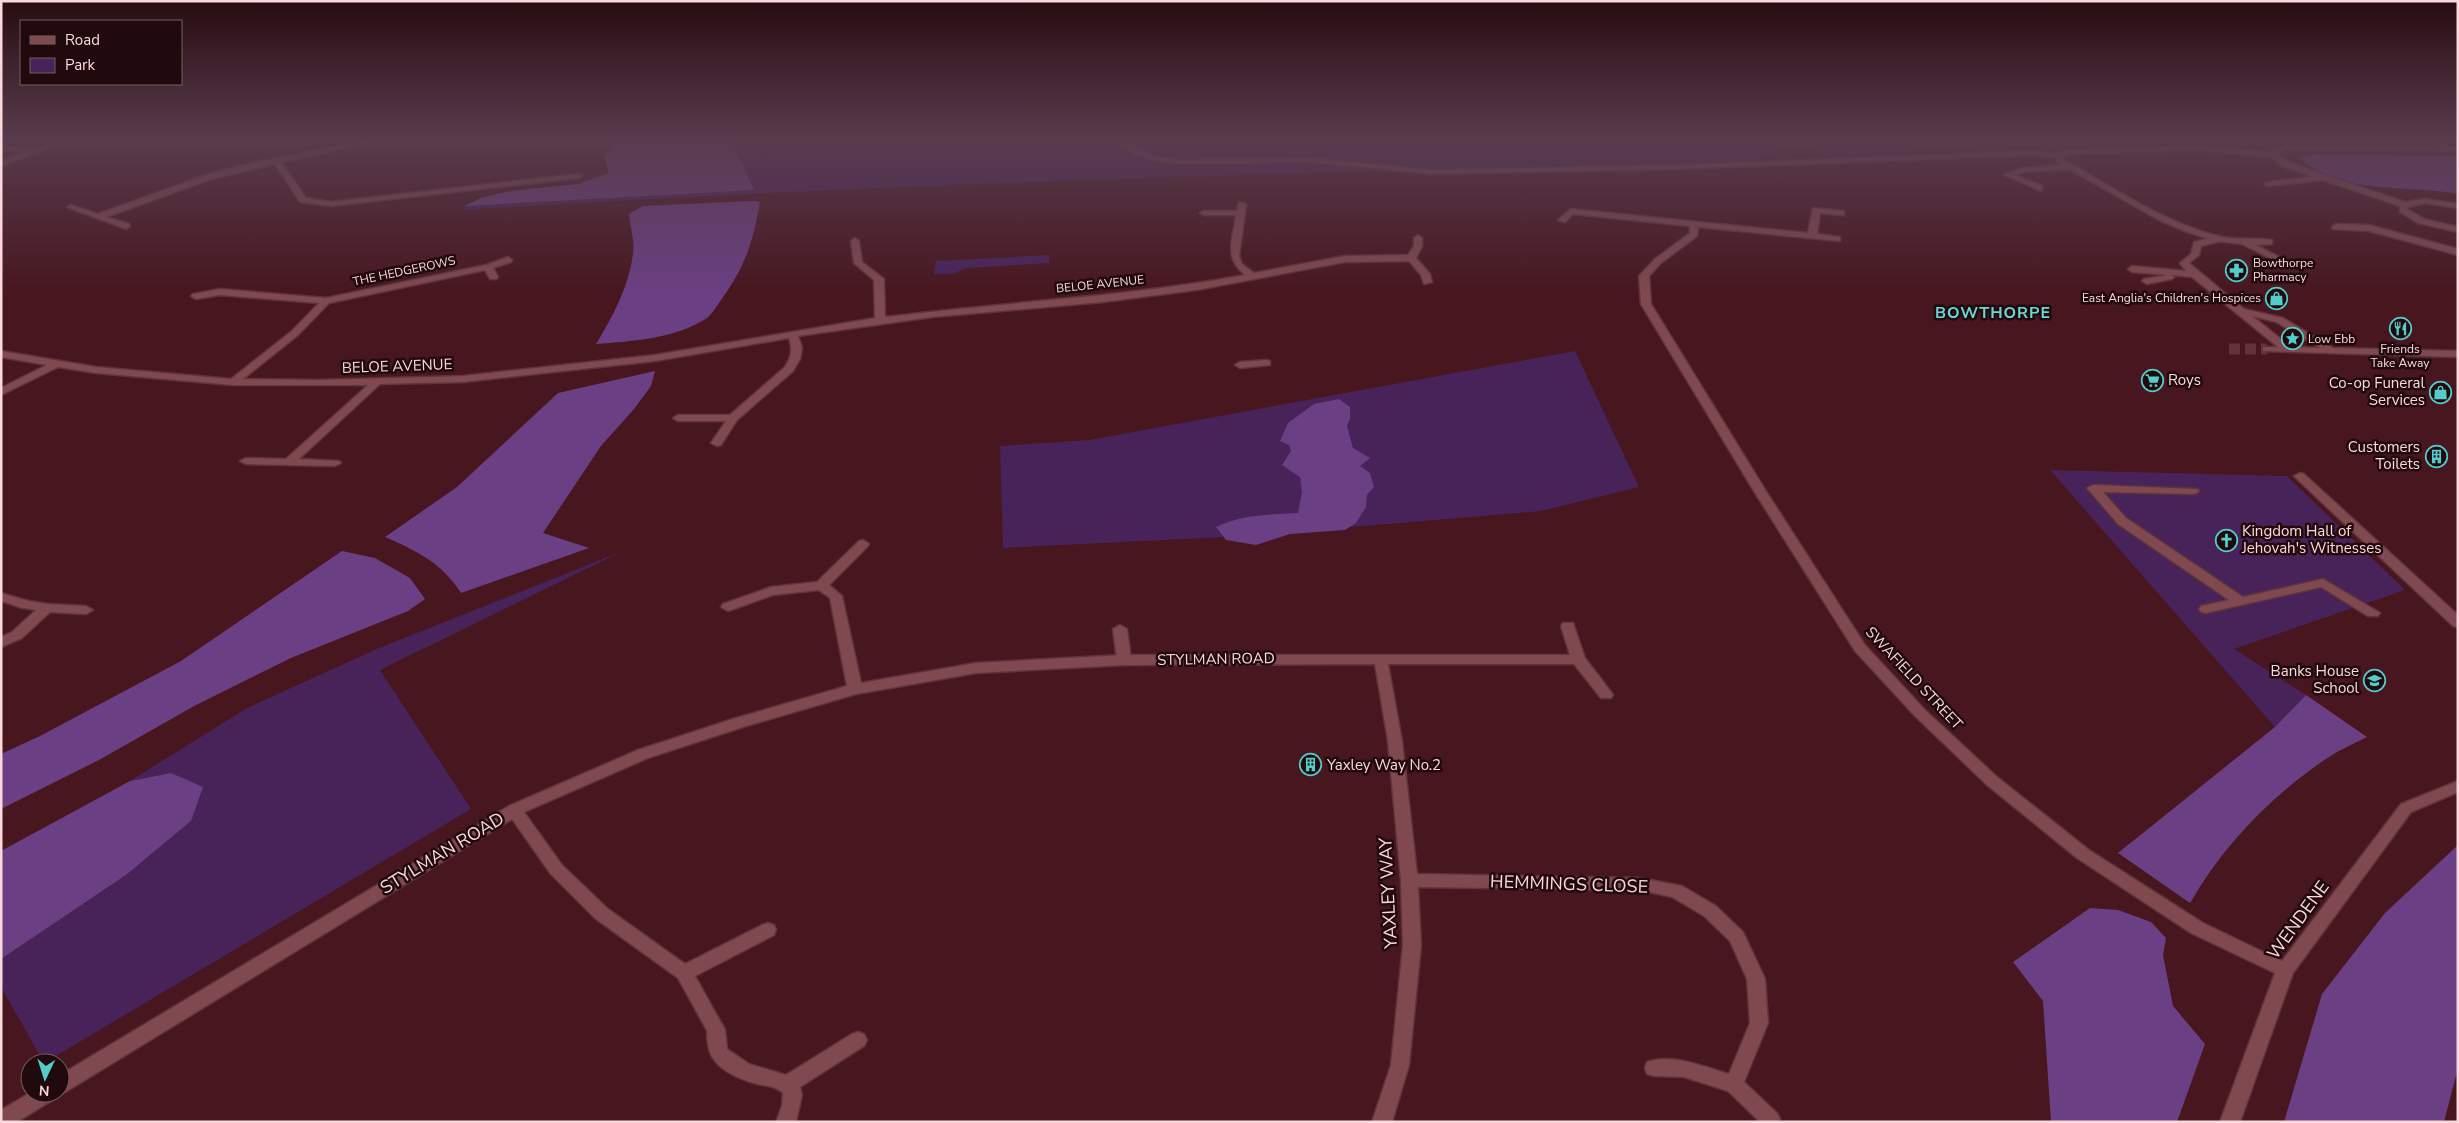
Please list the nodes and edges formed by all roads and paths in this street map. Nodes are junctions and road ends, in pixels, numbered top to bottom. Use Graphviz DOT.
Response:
graph roads {
  1 [pos="175,189"];
  2 [pos="296,189"];
  3 [pos="460,189"];
  4 [pos="2110,189"];
  5 [pos="2356,189"];
  6 [pos="2405,205"];
  7 [pos="2458,206"];
  8 [pos="71,207"];
  9 [pos="1204,213"];
  10 [pos="1841,213"];
  11 [pos="98,217"];
  12 [pos="1562,220"];
  13 [pos="1694,224"];
  14 [pos="126,226"];
  15 [pos="2336,227"];
  16 [pos="2458,230"];
  17 [pos="1812,236"];
  18 [pos="1418,238"];
  19 [pos="1837,239"];
  20 [pos="2219,239"];
  21 [pos="855,241"];
  22 [pos="2244,242"];
  23 [pos="2269,242"];
  24 [pos="2458,252"];
  25 [pos="1411,258"];
  26 [pos="508,260"];
  27 [pos="2285,262"];
  28 [pos="488,266"];
  29 [pos="2194,274"];
  30 [pos="1252,276"];
  31 [pos="493,277"];
  32 [pos="230,282"];
  33 [pos="1428,282"];
  34 [pos="220,292"];
  35 [pos="196,296"];
  36 [pos="2205,297"];
  37 [pos="2223,298"];
  38 [pos="326,301"];
  39 [pos="2241,312"];
  40 [pos="880,320"];
  41 [pos="792,334"];
  42 [pos="2267,350"];
  43 [pos="2288,350"];
  44 [pos="2332,351"];
  45 [pos="1,354"];
  46 [pos="2458,354"];
  47 [pos="2341,358"];
  48 [pos="58,363"];
  49 [pos="1266,363"];
  50 [pos="1240,365"];
  51 [pos="233,382"];
  52 [pos="377,382"];
  53 [pos="1,392"];
  54 [pos="678,418"];
  55 [pos="733,418"];
  56 [pos="717,443"];
  57 [pos="246,461"];
  58 [pos="289,462"];
  59 [pos="335,463"];
  60 [pos="2300,476"];
  61 [pos="2193,491"];
  62 [pos="863,544"];
  63 [pos="821,586"];
  64 [pos="2,597"];
  65 [pos="2240,601"];
  66 [pos="728,607"];
  67 [pos="47,608"];
  68 [pos="2206,609"];
  69 [pos="86,610"];
  70 [pos="2373,613"];
  71 [pos="2458,623"];
  72 [pos="1568,626"];
  73 [pos="1120,629"];
  74 [pos="1,643"];
  75 [pos="1578,659"];
  76 [pos="1124,660"];
  77 [pos="1381,661"];
  78 [pos="855,689"];
  79 [pos="1606,695"];
  80 [pos="2458,786"];
  81 [pos="514,810"];
  82 [pos="1409,880"];
  83 [pos="768,930"];
  84 [pos="2285,970"];
  85 [pos="684,973"];
  86 [pos="858,1040"];
  87 [pos="1654,1068"];
  88 [pos="70,1079"];
  89 [pos="788,1084"];
  90 [pos="1734,1084"];
  91 [pos="31,1103"];
  92 [pos="1770,1119"];
  93 [pos="1,1121"];
  94 [pos="786,1122"];
  95 [pos="1382,1122"];
  96 [pos="2230,1122"];
  1 -- 11 [label="street"];
  2 -- 3 [label="street"];
  4 -- 20 [label="street"];
  5 -- 6 [label="street"];
  6 -- 7 [label="street"];
  6 -- 16 [label="street"];
  8 -- 11 [label="street"];
  9 -- 30 [label="street"];
  10 -- 17 [label="street"];
  11 -- 14 [label="street"];
  12 -- 13 [label="street"];
  13 -- 17 [label="street"];
  13 -- 84 [label="street, SWAFIELD STREET"];
  15 -- 24 [label="street"];
  17 -- 19 [label="street"];
  18 -- 25 [label="street"];
  20 -- 22 [label="street"];
  20 -- 29 [label="street"];
  21 -- 40 [label="street"];
  22 -- 23 [label="street"];
  22 -- 27 [label="street"];
  25 -- 30 [label="street, BELOE AVENUE"];
  25 -- 33 [label="street"];
  26 -- 28 [label="street, THE HEDGEROWS"];
  28 -- 31 [label="street"];
  28 -- 38 [label="street, THE HEDGEROWS"];
  29 -- 29 [label="street"];
  29 -- 37 [label="street"];
  30 -- 40 [label="street, BELOE AVENUE"];
  32 -- 34 [label="street"];
  34 -- 35 [label="street, THE HEDGEROWS"];
  34 -- 38 [label="street, THE HEDGEROWS"];
  36 -- 37 [label="street"];
  37 -- 39 [label="street"];
  38 -- 51 [label="street"];
  39 -- 43 [label="street"];
  39 -- 44 [label="street"];
  40 -- 41 [label="street, BELOE AVENUE"];
  41 -- 52 [label="street, BELOE AVENUE"];
  41 -- 55 [label="street"];
  42 -- 43 [label="street"];
  43 -- 44 [label="street"];
  44 -- 46 [label="street"];
  44 -- 47 [label="street"];
  45 -- 48 [label="street, BELOE AVENUE"];
  48 -- 51 [label="street, BELOE AVENUE"];
  48 -- 53 [label="street"];
  49 -- 50 [label="street"];
  51 -- 52 [label="street, BELOE AVENUE"];
  52 -- 58 [label="street"];
  54 -- 55 [label="street"];
  55 -- 56 [label="street"];
  57 -- 58 [label="street"];
  58 -- 59 [label="street"];
  60 -- 71 [label="street"];
  61 -- 65 [label="street"];
  62 -- 63 [label="street"];
  63 -- 66 [label="street"];
  63 -- 78 [label="street"];
  64 -- 67 [label="street"];
  65 -- 68 [label="street"];
  65 -- 70 [label="street"];
  67 -- 69 [label="street"];
  67 -- 74 [label="street"];
  72 -- 75 [label="street"];
  73 -- 76 [label="street"];
  75 -- 77 [label="street, STYLMAN ROAD"];
  75 -- 79 [label="street"];
  76 -- 77 [label="street, STYLMAN ROAD"];
  76 -- 78 [label="street, STYLMAN ROAD"];
  77 -- 82 [label="street, YAXLEY WAY"];
  78 -- 81 [label="street, STYLMAN ROAD"];
  80 -- 84 [label="street, WENDENE"];
  81 -- 85 [label="street"];
  81 -- 88 [label="street, STYLMAN ROAD"];
  82 -- 90 [label="street, HEMMINGS CLOSE"];
  82 -- 95 [label="street, YAXLEY WAY"];
  83 -- 85 [label="street"];
  84 -- 96 [label="street, WENDENE"];
  85 -- 89 [label="street"];
  86 -- 89 [label="street"];
  87 -- 90 [label="street"];
  89 -- 94 [label="street"];
  90 -- 92 [label="street"];
  91 -- 93 [label="street"];
}
